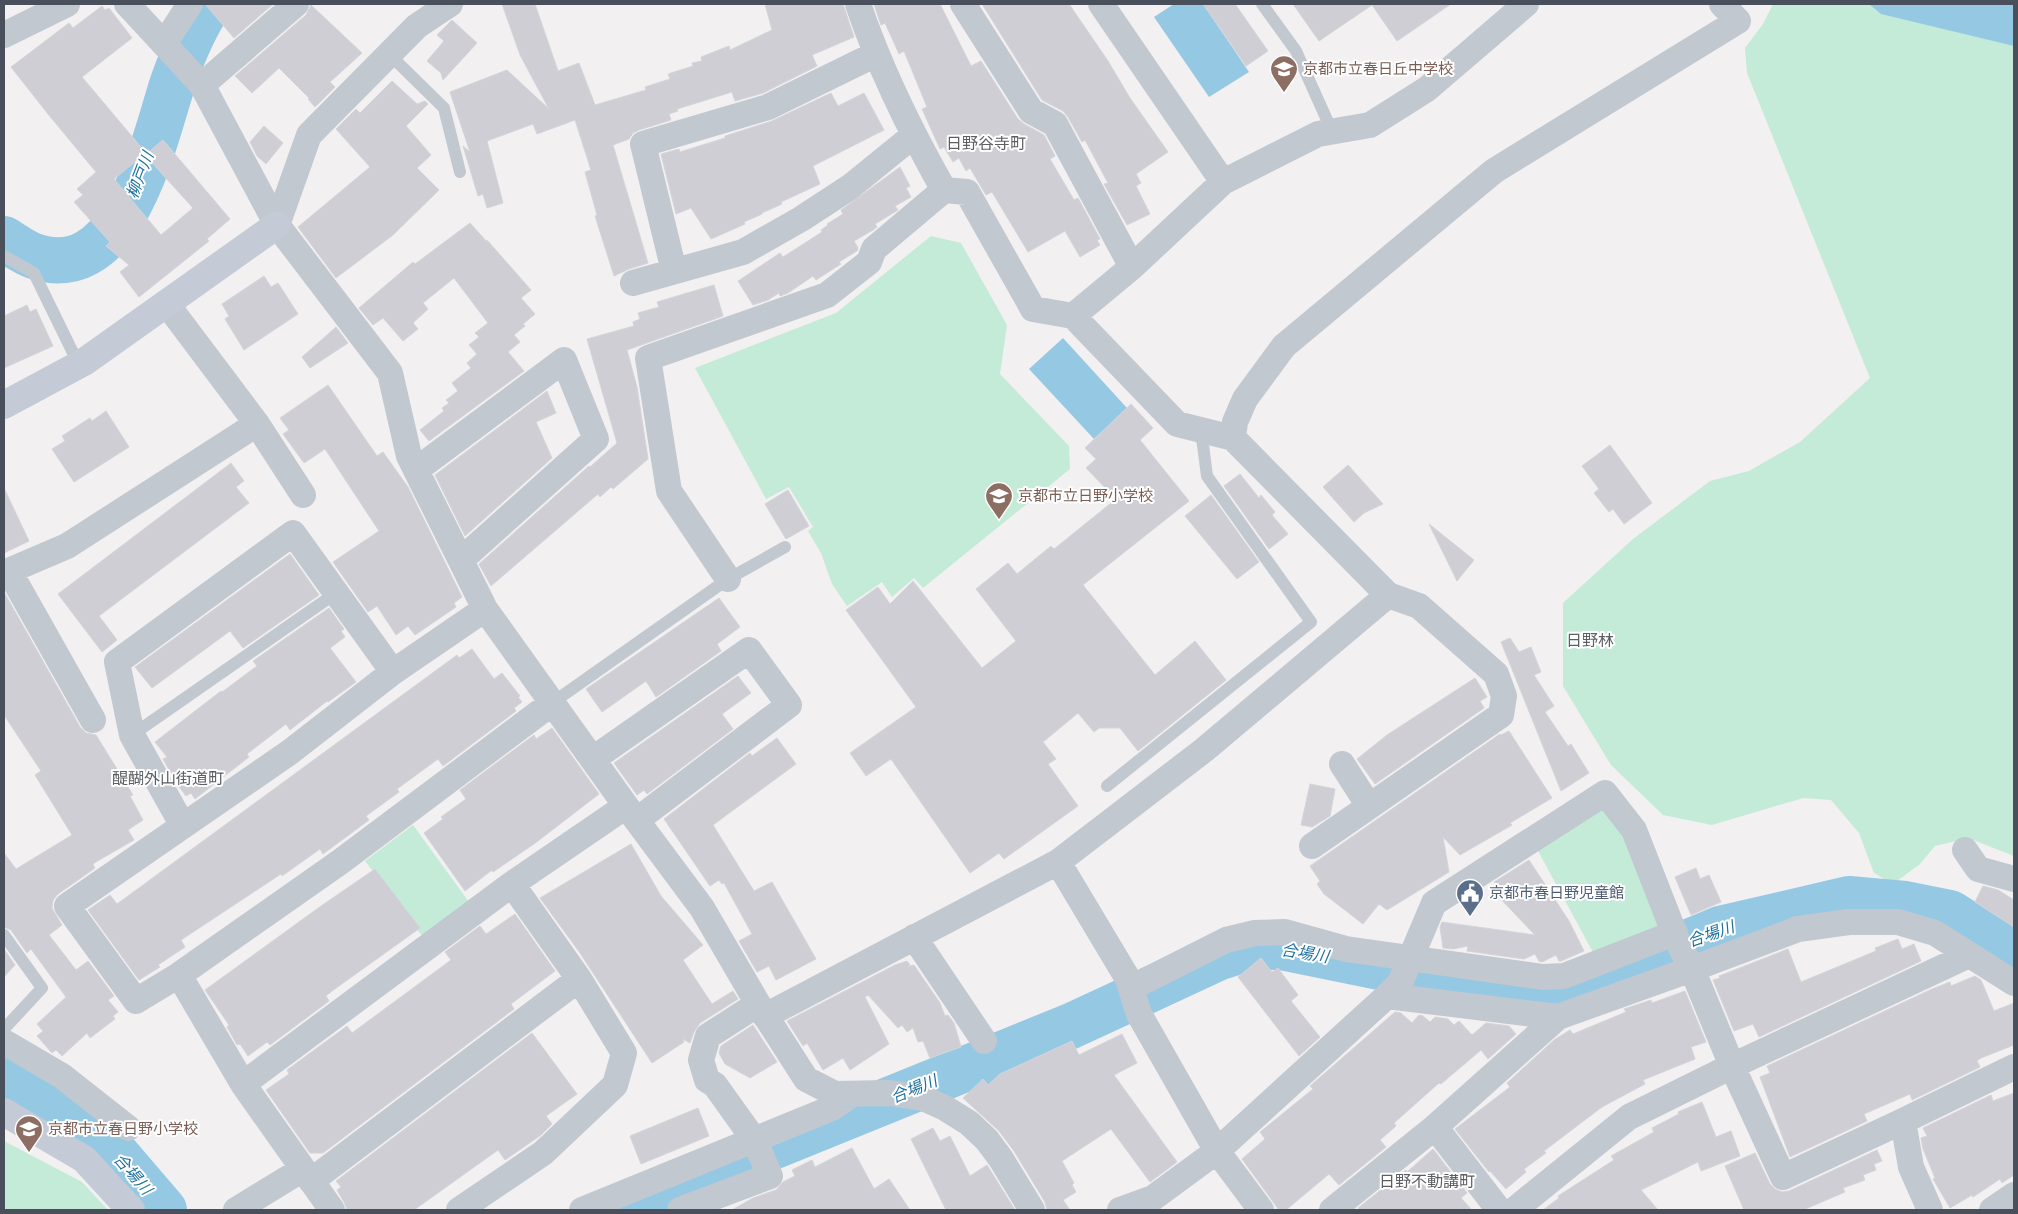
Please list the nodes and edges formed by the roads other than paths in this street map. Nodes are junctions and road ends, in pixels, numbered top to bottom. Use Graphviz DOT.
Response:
graph roads {
  1 [pos="67,4"];
  2 [pos="127,4"];
  3 [pos="190,4"];
  4 [pos="296,4"];
  5 [pos="450,4"];
  6 [pos="858,4"];
  7 [pos="963,4"];
  8 [pos="1101,4"];
  9 [pos="1262,4"];
  10 [pos="1526,4"];
  11 [pos="1722,4"];
  12 [pos="4,35"];
  13 [pos="164,44"];
  14 [pos="389,54"];
  15 [pos="876,54"];
  16 [pos="202,85"];
  17 [pos="1332,131"];
  18 [pos="914,135"];
  19 [pos="460,172"];
  20 [pos="1222,182"];
  21 [pos="944,190"];
  22 [pos="277,226"];
  23 [pos="4,256"];
  24 [pos="1132,267"];
  25 [pos="674,271"];
  26 [pos="633,283"];
  27 [pos="166,303"];
  28 [pos="1073,316"];
  29 [pos="79,365"];
  30 [pos="4,406"];
  31 [pos="256,424"];
  32 [pos="1201,430"];
  33 [pos="1233,438"];
  34 [pos="416,470"];
  35 [pos="303,495"];
  36 [pos="785,547"];
  37 [pos="461,560"];
  38 [pos="7,572"];
  39 [pos="728,580"];
  40 [pos="336,593"];
  41 [pos="1388,596"];
  42 [pos="485,609"];
  43 [pos="393,672"];
  44 [pos="552,703"];
  45 [pos="93,720"];
  46 [pos="132,735"];
  47 [pos="593,759"];
  48 [pos="1342,764"];
  49 [pos="1107,786"];
  50 [pos="1369,806"];
  51 [pos="631,813"];
  52 [pos="183,826"];
  53 [pos="1312,846"];
  54 [pos="1965,850"];
  55 [pos="1058,862"];
  56 [pos="2014,879"];
  57 [pos="512,884"];
  58 [pos="4,935"];
  59 [pos="914,937"];
  60 [pos="1683,950"];
  61 [pos="1968,955"];
  62 [pos="179,975"];
  63 [pos="1402,975"];
  64 [pos="579,979"];
  65 [pos="2014,983"];
  66 [pos="1133,996"];
  67 [pos="761,1010"];
  68 [pos="1558,1017"];
  69 [pos="4,1029"];
  70 [pos="984,1041"];
  71 [pos="4,1042"];
  72 [pos="1732,1066"];
  73 [pos="2014,1067"];
  74 [pos="243,1084"];
  75 [pos="851,1095"];
  76 [pos="4,1112"];
  77 [pos="1903,1121"];
  78 [pos="1435,1127"];
  79 [pos="128,1128"];
  80 [pos="758,1149"];
  81 [pos="1218,1151"];
  82 [pos="307,1175"];
  83 [pos="2014,1195"];
  84 [pos="131,1210"];
  85 [pos="236,1210"];
  86 [pos="332,1210"];
  87 [pos="459,1210"];
  88 [pos="582,1210"];
  89 [pos="680,1210"];
  90 [pos="1032,1210"];
  91 [pos="1120,1210"];
  92 [pos="1261,1210"];
  93 [pos="1332,1210"];
  94 [pos="1499,1210"];
  95 [pos="1514,1210"];
  96 [pos="1930,1210"];
  97 [pos="1992,1210"];
  1 -- 12 [label="street"];
  2 -- 13 [label="street"];
  3 -- 13 [label="street"];
  4 -- 16 [label="street"];
  5 -- 14 [label="street"];
  6 -- 15 [label="street"];
  7 -- 24 [label="street"];
  8 -- 20 [label="street"];
  9 -- 17 [label="lane"];
  10 -- 17 [label="street"];
  11 -- 33 [label="street"];
  13 -- 16 [label="street"];
  14 -- 19 [label="lane"];
  14 -- 22 [label="street"];
  15 -- 18 [label="street"];
  15 -- 25 [label="street"];
  16 -- 22 [label="street"];
  17 -- 20 [label="street"];
  18 -- 21 [label="street"];
  18 -- 25 [label="street"];
  20 -- 24 [label="street"];
  21 -- 28 [label="street"];
  21 -- 39 [label="street"];
  22 -- 27 [label="street"];
  22 -- 34 [label="street"];
  23 -- 29 [label="lane"];
  24 -- 28 [label="street"];
  25 -- 26 [label="street"];
  27 -- 29 [label="street"];
  27 -- 31 [label="street"];
  28 -- 32 [label="street"];
  29 -- 30 [label="street"];
  31 -- 35 [label="street"];
  31 -- 38 [label="street"];
  32 -- 33 [label="street"];
  32 -- 49 [label="lane"];
  33 -- 41 [label="street"];
  34 -- 37 [label="street"];
  34 -- 37 [label="street"];
  36 -- 39 [label="lane"];
  37 -- 42 [label="street"];
  38 -- 45 [label="street"];
  39 -- 44 [label="lane"];
  40 -- 43 [label="street"];
  40 -- 46 [label="lane"];
  40 -- 46 [label="street"];
  41 -- 50 [label="street"];
  41 -- 55 [label="street"];
  42 -- 43 [label="street"];
  42 -- 44 [label="street"];
  43 -- 52 [label="street"];
  44 -- 47 [label="street"];
  44 -- 62 [label="street"];
  46 -- 52 [label="street"];
  47 -- 51 [label="street"];
  47 -- 51 [label="street"];
  48 -- 50 [label="street"];
  50 -- 53 [label="street"];
  51 -- 57 [label="street"];
  51 -- 67 [label="street"];
  52 -- 62 [label="street"];
  54 -- 56 [label="street"];
  55 -- 59 [label="street"];
  55 -- 66 [label="street"];
  57 -- 64 [label="street"];
  57 -- 74 [label="street"];
  58 -- 69 [label="lane"];
  59 -- 67 [label="street"];
  59 -- 70 [label="street"];
  60 -- 61 [label="street"];
  60 -- 63 [label="street"];
  60 -- 63 [label="street"];
  60 -- 68 [label="street"];
  60 -- 72 [label="street"];
  61 -- 65 [label="street"];
  61 -- 72 [label="street"];
  62 -- 74 [label="street"];
  63 -- 66 [label="street"];
  63 -- 68 [label="street"];
  63 -- 81 [label="street"];
  64 -- 82 [label="street"];
  64 -- 87 [label="street"];
  66 -- 81 [label="street"];
  67 -- 75 [label="street"];
  67 -- 80 [label="street"];
  68 -- 78 [label="street"];
  71 -- 79 [label="street"];
  72 -- 77 [label="street"];
  72 -- 95 [label="street"];
  73 -- 77 [label="street"];
  74 -- 82 [label="street"];
  75 -- 80 [label="street"];
  75 -- 90 [label="street"];
  76 -- 84 [label="street"];
  77 -- 96 [label="street"];
  78 -- 93 [label="street"];
  78 -- 94 [label="street"];
  80 -- 88 [label="street"];
  80 -- 89 [label="street"];
  81 -- 91 [label="street"];
  81 -- 92 [label="street"];
  82 -- 85 [label="street"];
  82 -- 86 [label="street"];
  83 -- 97 [label="street"];
}
